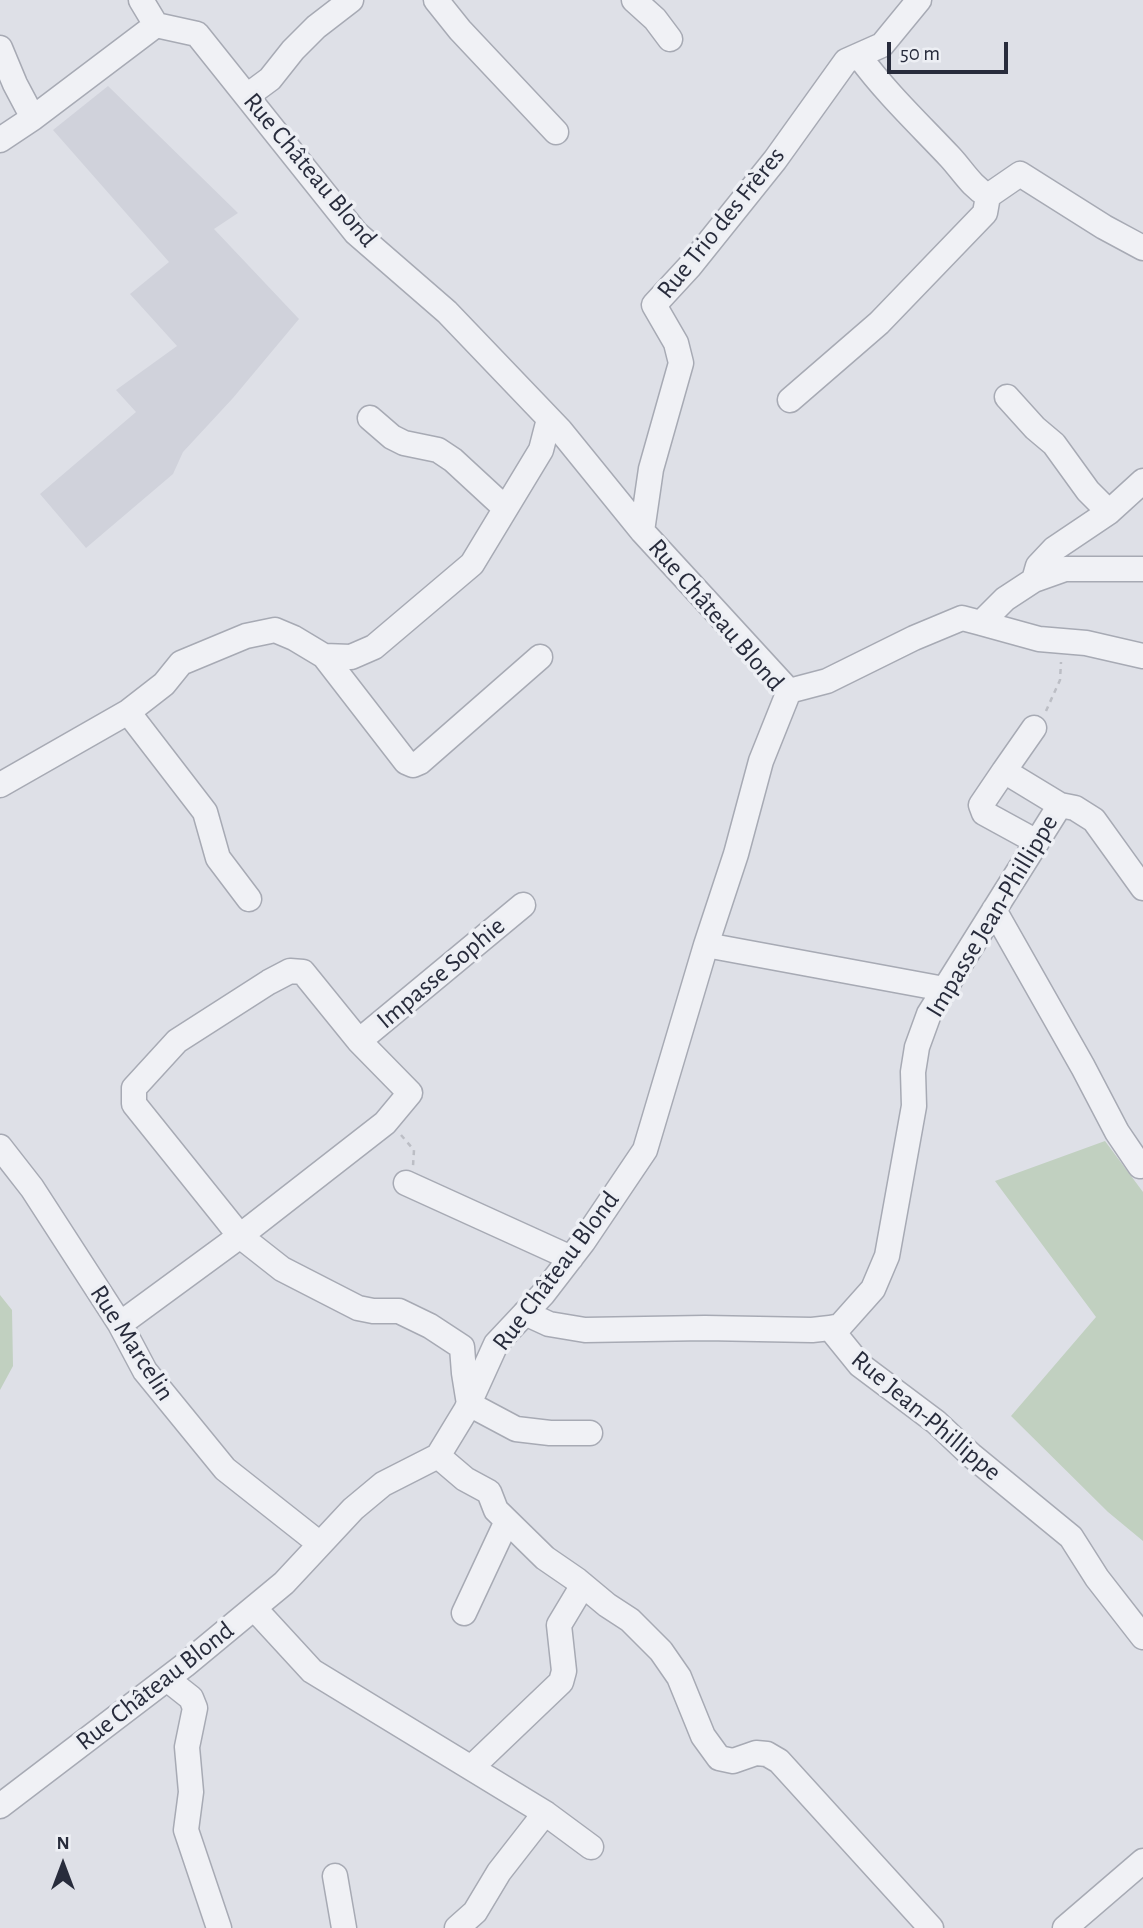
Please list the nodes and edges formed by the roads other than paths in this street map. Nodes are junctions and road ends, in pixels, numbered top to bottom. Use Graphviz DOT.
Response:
graph roads {
  1 [pos="351,0"];
  2 [pos="436,0"];
  3 [pos="634,0"];
  4 [pos="919,0"];
  5 [pos="147,8"];
  6 [pos="670,39"];
  7 [pos="0,48"];
  8 [pos="859,56"];
  9 [pos="247,96"];
  10 [pos="33,118"];
  11 [pos="556,132"];
  12 [pos="0,139"];
  13 [pos="988,196"];
  14 [pos="1143,248"];
  15 [pos="1007,397"];
  16 [pos="790,400"];
  17 [pos="370,418"];
  18 [pos="549,419"];
  19 [pos="1143,481"];
  20 [pos="505,508"];
  21 [pos="1109,512"];
  22 [pos="642,531"];
  23 [pos="1143,569"];
  24 [pos="1034,580"];
  25 [pos="981,623"];
  26 [pos="324,656"];
  27 [pos="1143,656"];
  28 [pos="540,657"];
  29 [pos="789,691"];
  30 [pos="128,712"];
  31 [pos="1034,728"];
  32 [pos="1004,771"];
  33 [pos="0,785"];
  34 [pos="1060,805"];
  35 [pos="1037,842"];
  36 [pos="1143,888"];
  37 [pos="250,898"];
  38 [pos="523,905"];
  39 [pos="994,910"];
  40 [pos="706,945"];
  41 [pos="944,989"];
  42 [pos="359,1041"];
  43 [pos="0,1147"];
  44 [pos="1140,1166"];
  45 [pos="410,1184"];
  46 [pos="240,1236"];
  47 [pos="571,1258"];
  48 [pos="525,1313"];
  49 [pos="120,1324"];
  50 [pos="830,1328"];
  51 [pos="469,1404"];
  52 [pos="590,1433"];
  53 [pos="438,1456"];
  54 [pos="507,1521"];
  55 [pos="320,1544"];
  56 [pos="583,1585"];
  57 [pos="254,1608"];
  58 [pos="464,1613"];
  59 [pos="1142,1633"];
  60 [pos="167,1679"];
  61 [pos="472,1767"];
  62 [pos="0,1806"];
  63 [pos="545,1813"];
  64 [pos="591,1847"];
  65 [pos="1143,1861"];
  66 [pos="335,1875"];
  67 [pos="219,1928"];
  68 [pos="344,1928"];
  69 [pos="457,1928"];
  70 [pos="931,1928"];
  71 [pos="1065,1928"];
  1 -- 9 [label="street"];
  2 -- 11 [label="street"];
  3 -- 6 [label="street"];
  4 -- 8 [label="street, Rue Trio des Frères"];
  5 -- 9 [label="street, Rue Château Blond"];
  5 -- 10 [label="street"];
  7 -- 10 [label="street"];
  8 -- 13 [label="street"];
  8 -- 22 [label="street, Rue Trio des Frères"];
  9 -- 18 [label="street, Rue Château Blond"];
  10 -- 12 [label="street"];
  13 -- 14 [label="street"];
  13 -- 16 [label="street"];
  15 -- 21 [label="street"];
  17 -- 20 [label="street"];
  18 -- 20 [label="street"];
  18 -- 22 [label="street, Rue Château Blond"];
  19 -- 21 [label="street"];
  20 -- 26 [label="street"];
  21 -- 24 [label="street"];
  22 -- 29 [label="street, Rue Château Blond"];
  23 -- 24 [label="street"];
  24 -- 25 [label="street"];
  25 -- 27 [label="street"];
  25 -- 29 [label="street"];
  26 -- 28 [label="street"];
  26 -- 30 [label="street"];
  29 -- 40 [label="street, Rue Château Blond"];
  30 -- 33 [label="street"];
  30 -- 37 [label="street"];
  31 -- 32 [label="street"];
  32 -- 34 [label="street, Impasse Jean-Phillippe"];
  32 -- 35 [label="street"];
  34 -- 35 [label="street, Impasse Jean-Phillippe"];
  34 -- 36 [label="street"];
  35 -- 39 [label="street, Impasse Jean-Phillippe"];
  38 -- 42 [label="street, Impasse Sophie"];
  39 -- 41 [label="street, Impasse Jean-Phillippe"];
  39 -- 44 [label="street"];
  40 -- 41 [label="street"];
  40 -- 47 [label="street, Rue Château Blond"];
  41 -- 50 [label="street, Impasse Jean-Phillippe"];
  42 -- 46 [label="street, Impasse Sophie"];
  42 -- 46 [label="street"];
  43 -- 49 [label="street, Rue Marcelin"];
  45 -- 47 [label="street"];
  46 -- 49 [label="street, Impasse Sophie"];
  46 -- 51 [label="street"];
  47 -- 48 [label="street, Rue Château Blond"];
  48 -- 50 [label="street, Rue Jean-Phillippe"];
  48 -- 51 [label="street, Rue Château Blond"];
  49 -- 55 [label="street, Rue Marcelin"];
  50 -- 59 [label="street, Rue Jean-Phillippe"];
  51 -- 52 [label="street"];
  51 -- 53 [label="street, Rue Château Blond"];
  53 -- 54 [label="street"];
  53 -- 55 [label="street, Rue Château Blond"];
  54 -- 56 [label="street"];
  54 -- 58 [label="street"];
  55 -- 57 [label="street, Rue Château Blond"];
  56 -- 61 [label="street"];
  56 -- 70 [label="street"];
  57 -- 60 [label="street, Rue Château Blond"];
  57 -- 61 [label="street"];
  60 -- 62 [label="street, Rue Château Blond"];
  60 -- 67 [label="street"];
  61 -- 63 [label="street"];
  63 -- 64 [label="street"];
  63 -- 69 [label="street"];
  65 -- 71 [label="street"];
  66 -- 68 [label="street"];
}
